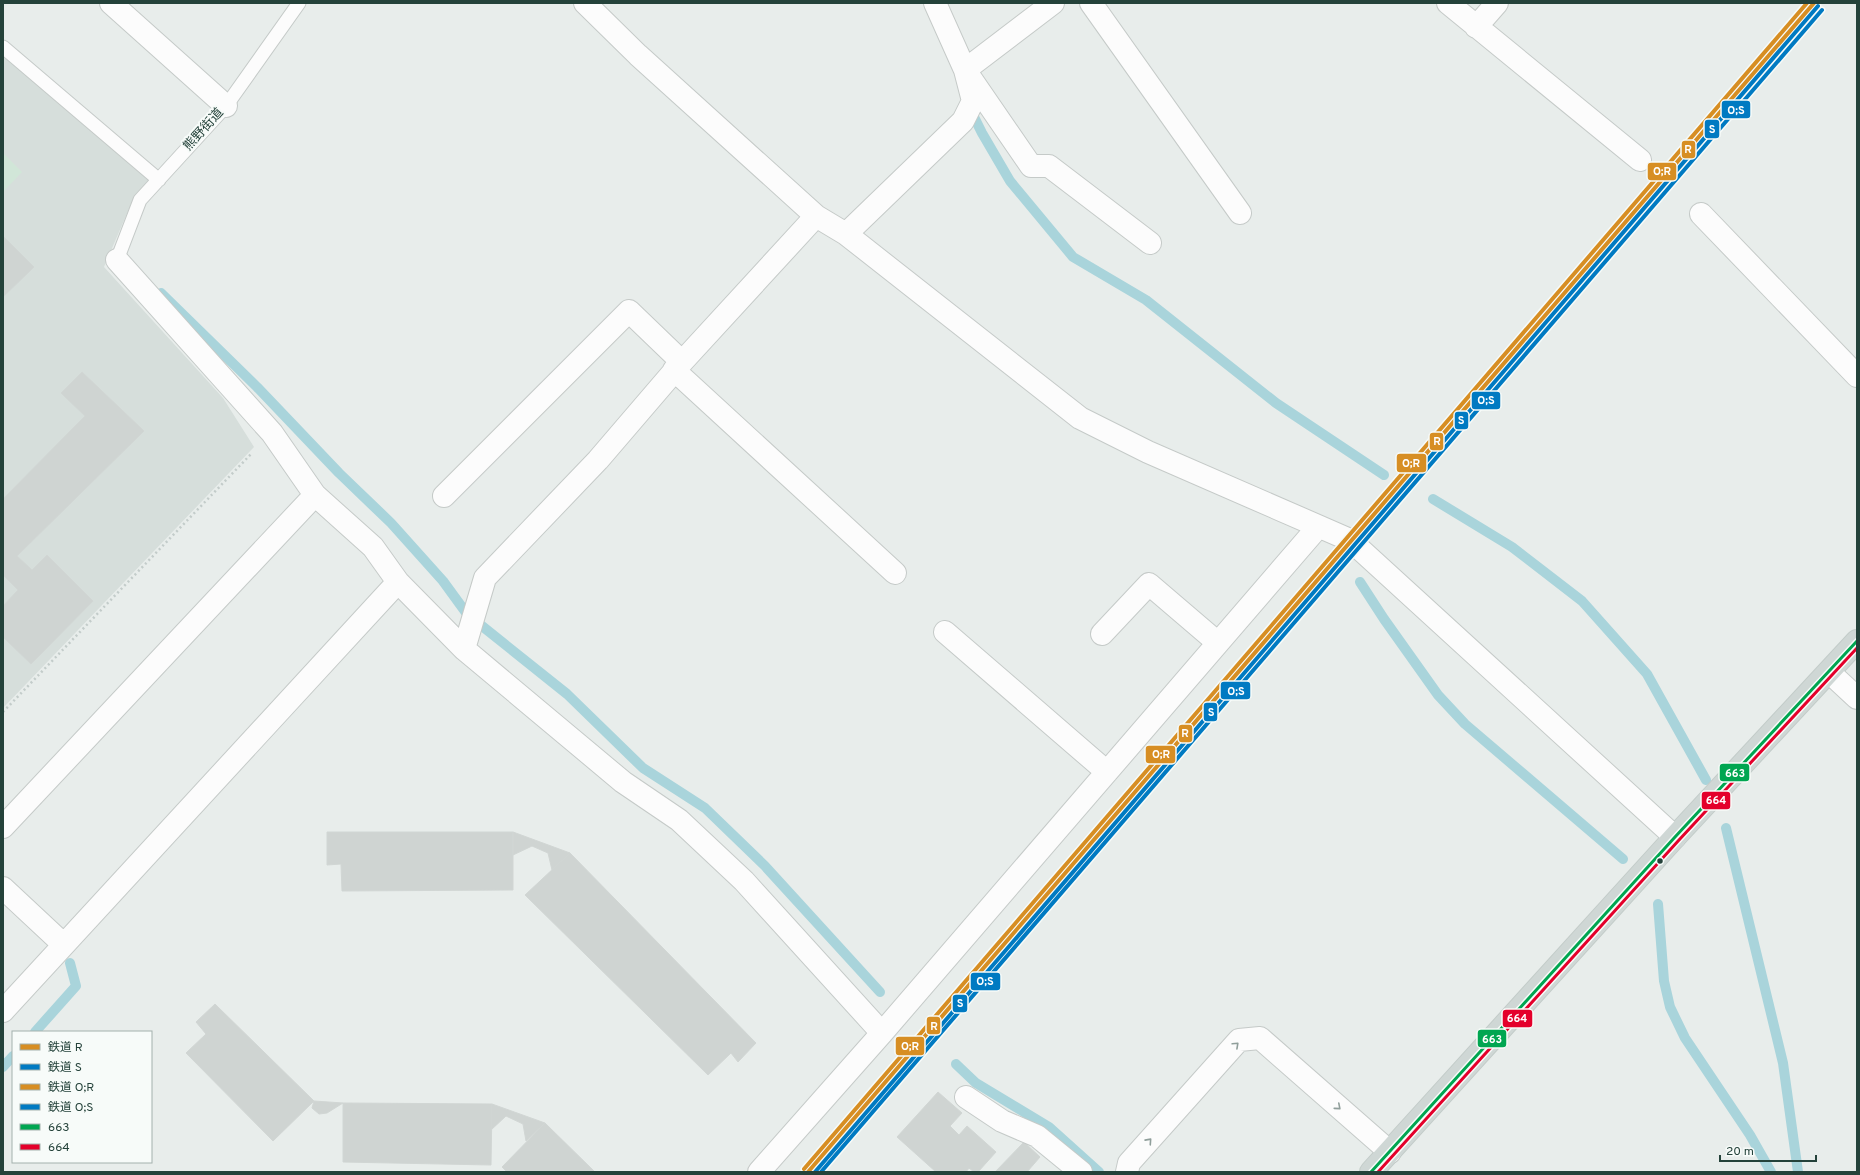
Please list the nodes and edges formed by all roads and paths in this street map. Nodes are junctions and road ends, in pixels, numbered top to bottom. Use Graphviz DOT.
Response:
graph roads {
  1 [pos="111,3"];
  2 [pos="299,3"];
  3 [pos="585,3"];
  4 [pos="935,3"];
  5 [pos="1053,3"];
  6 [pos="1091,3"];
  7 [pos="1448,3"];
  8 [pos="1496,3"];
  9 [pos="1476,27"];
  10 [pos="3,47"];
  11 [pos="965,70"];
  12 [pos="226,106"];
  13 [pos="1640,160"];
  14 [pos="159,180"];
  15 [pos="1240,213"];
  16 [pos="1701,214"];
  17 [pos="816,216"];
  18 [pos="846,234"];
  19 [pos="1150,243"];
  20 [pos="117,260"];
  21 [pos="678,366"];
  22 [pos="1857,376"];
  23 [pos="272,433"];
  24 [pos="315,494"];
  25 [pos="444,496"];
  26 [pos="1318,527"];
  27 [pos="895,573"];
  28 [pos="398,582"];
  29 [pos="945,632"];
  30 [pos="1102,634"];
  31 [pos="1857,641"];
  32 [pos="1218,644"];
  33 [pos="464,649"];
  34 [pos="1829,672"];
  35 [pos="1857,698"];
  36 [pos="3,712"];
  37 [pos="1107,772"];
  38 [pos="3,827"];
  39 [pos="1675,837"];
  40 [pos="3,888"];
  41 [pos="63,944"];
  42 [pos="3,1011"];
  43 [pos="882,1033"];
  44 [pos="966,1097"];
  45 [pos="1390,1152"];
  46 [pos="760,1172"];
  47 [pos="1081,1172"];
  48 [pos="1127,1172"];
  49 [pos="1373,1172"];
  1 -- 12 [label="street"];
  2 -- 12 [label="lane, 熊野街道"];
  3 -- 17 [label="street"];
  4 -- 11 [label="street"];
  5 -- 11 [label="street"];
  6 -- 15 [label="street"];
  7 -- 9 [label="street"];
  8 -- 9 [label="street"];
  9 -- 13 [label="street"];
  10 -- 14 [label="lane"];
  11 -- 18 [label="street"];
  11 -- 19 [label="street"];
  12 -- 14 [label="lane, 熊野街道"];
  14 -- 20 [label="lane, 熊野街道"];
  16 -- 22 [label="street"];
  17 -- 18 [label="street"];
  17 -- 21 [label="street"];
  18 -- 26 [label="street"];
  20 -- 23 [label="street"];
  21 -- 25 [label="street"];
  21 -- 27 [label="street"];
  21 -- 33 [label="street"];
  23 -- 24 [label="street"];
  23 -- 36 [label="path"];
  24 -- 28 [label="street"];
  24 -- 38 [label="street"];
  26 -- 32 [label="street"];
  26 -- 39 [label="street"];
  28 -- 33 [label="street"];
  28 -- 41 [label="street"];
  29 -- 37 [label="street"];
  30 -- 32 [label="street"];
  31 -- 34 [label="main road"];
  32 -- 37 [label="street"];
  33 -- 43 [label="street"];
  34 -- 35 [label="street"];
  34 -- 39 [label="main road"];
  37 -- 43 [label="street"];
  39 -- 45 [label="main road"];
  40 -- 41 [label="street"];
  41 -- 42 [label="street"];
  43 -- 46 [label="street"];
  44 -- 47 [label="street"];
  48 -- 45 [label="street, one-way"];
  45 -- 49 [label="main road"];
}
